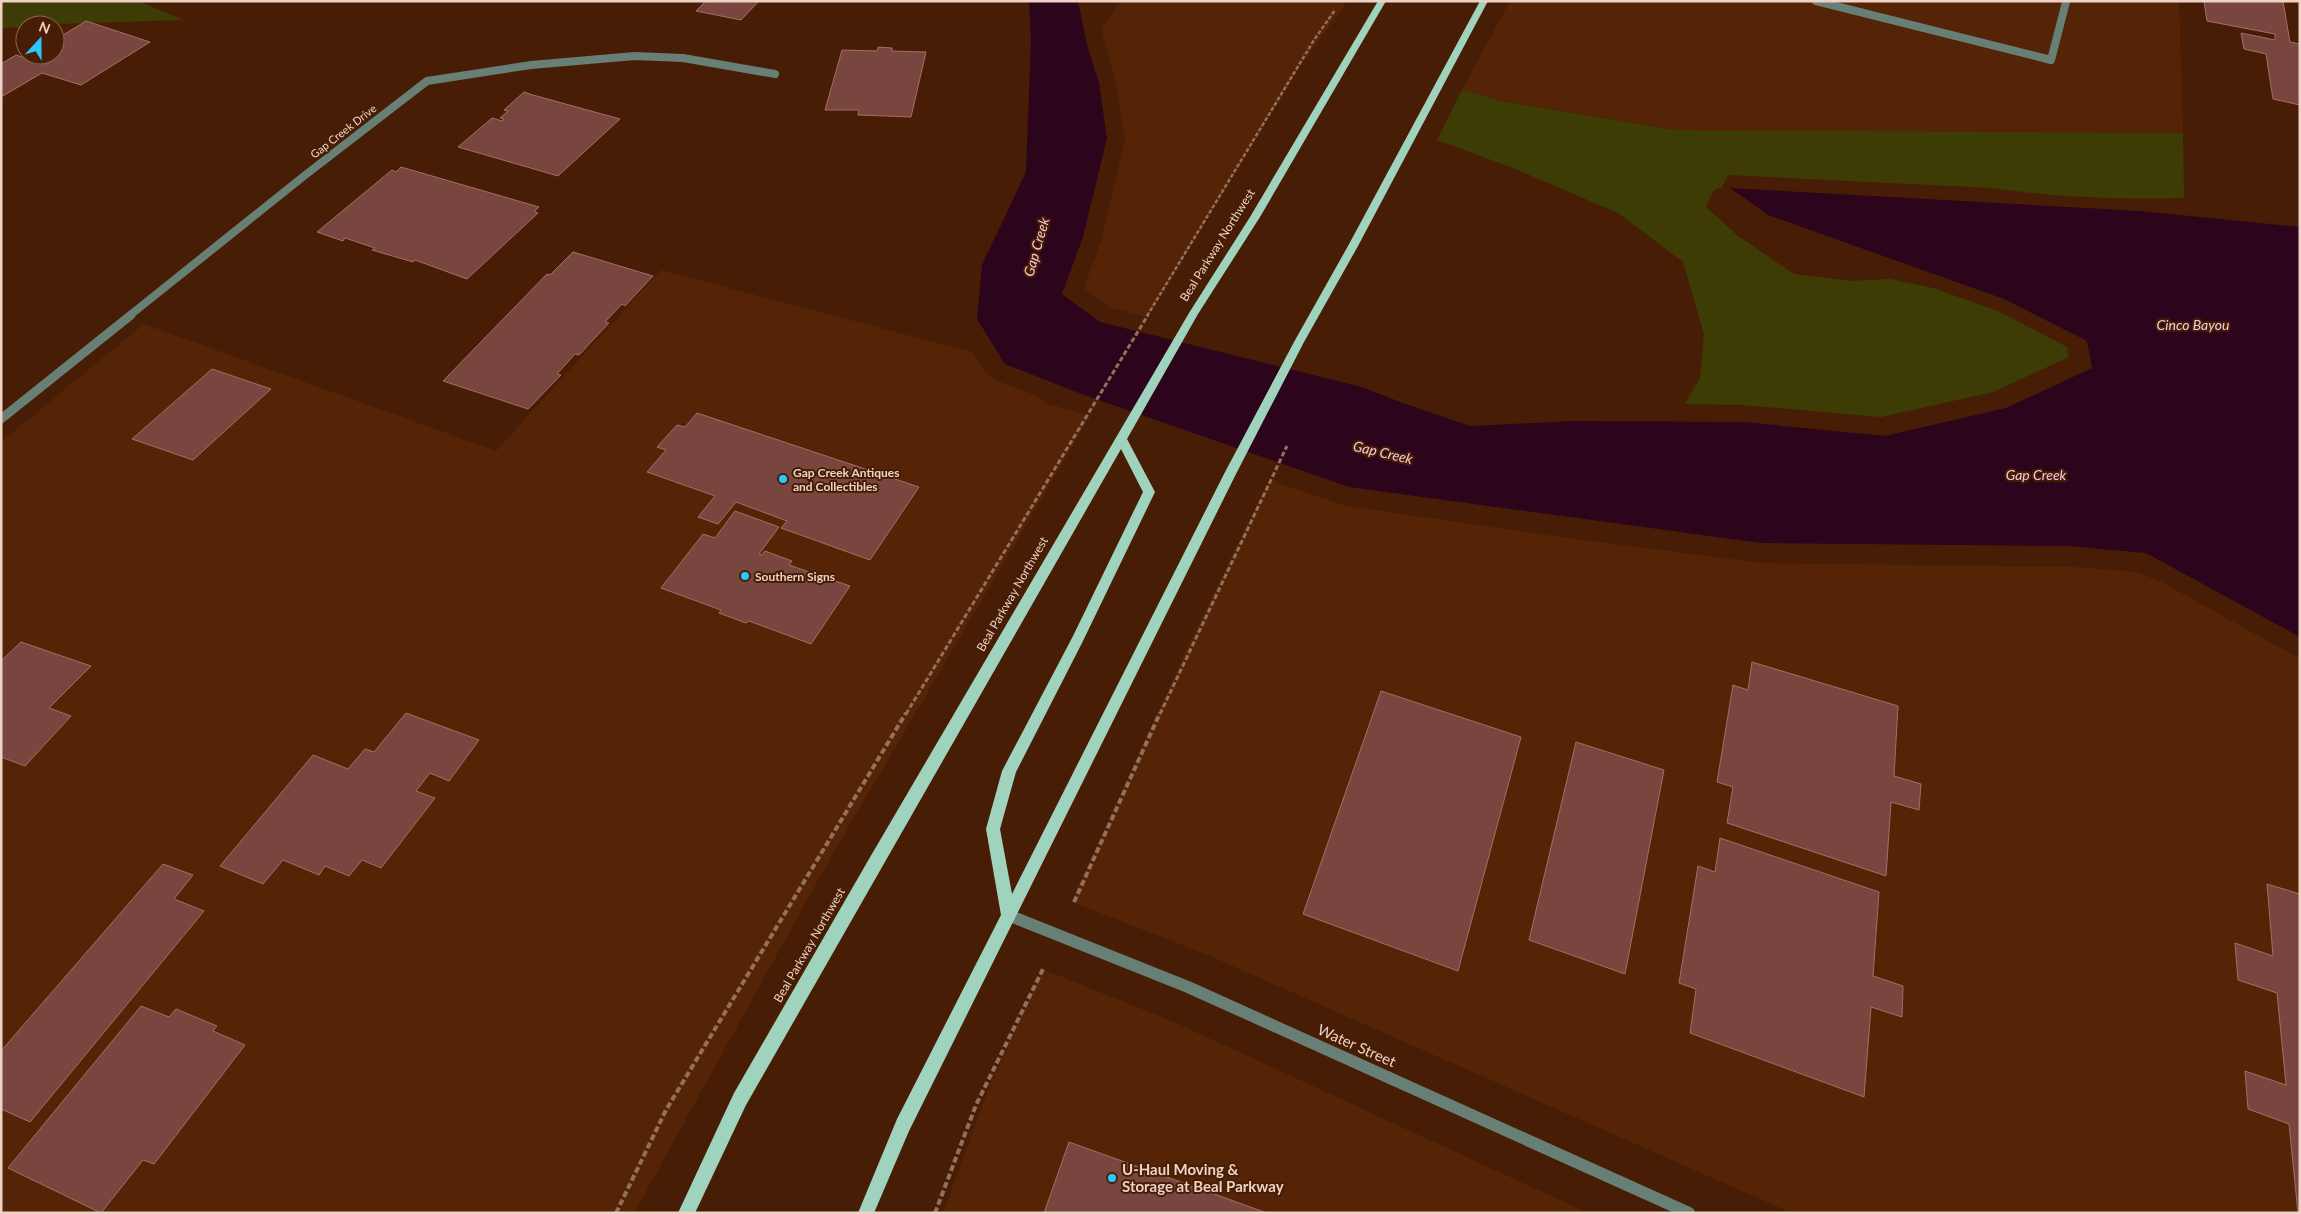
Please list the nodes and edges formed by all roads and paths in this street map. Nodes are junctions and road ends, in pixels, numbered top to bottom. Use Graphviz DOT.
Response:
graph roads {
  1 [pos="1382,1"];
  2 [pos="1484,1"];
  3 [pos="1816,1"];
  4 [pos="2065,1"];
  5 [pos="1336,9"];
  6 [pos="774,74"];
  7 [pos="1,419"];
  8 [pos="1121,439"];
  9 [pos="1269,485"];
  10 [pos="1008,915"];
  11 [pos="1059,936"];
  12 [pos="1686,1212"];
  13 [pos="616,1213"];
  14 [pos="686,1213"];
  15 [pos="866,1213"];
  16 [pos="935,1213"];
  1 -- 8 [label="main road, Beal Parkway Northwest"];
  2 -- 10 [label="main road"];
  3 -- 4 [label="street"];
  5 -- 13 [label="path"];
  6 -- 7 [label="street, Gap Creek Drive"];
  8 -- 10 [label="main road"];
  8 -- 14 [label="main road, Beal Parkway Northwest"];
  9 -- 11 [label="path"];
  10 -- 11 [label="street, Water Street"];
  10 -- 15 [label="main road"];
  11 -- 12 [label="street, Water Street"];
  11 -- 16 [label="path"];
}
